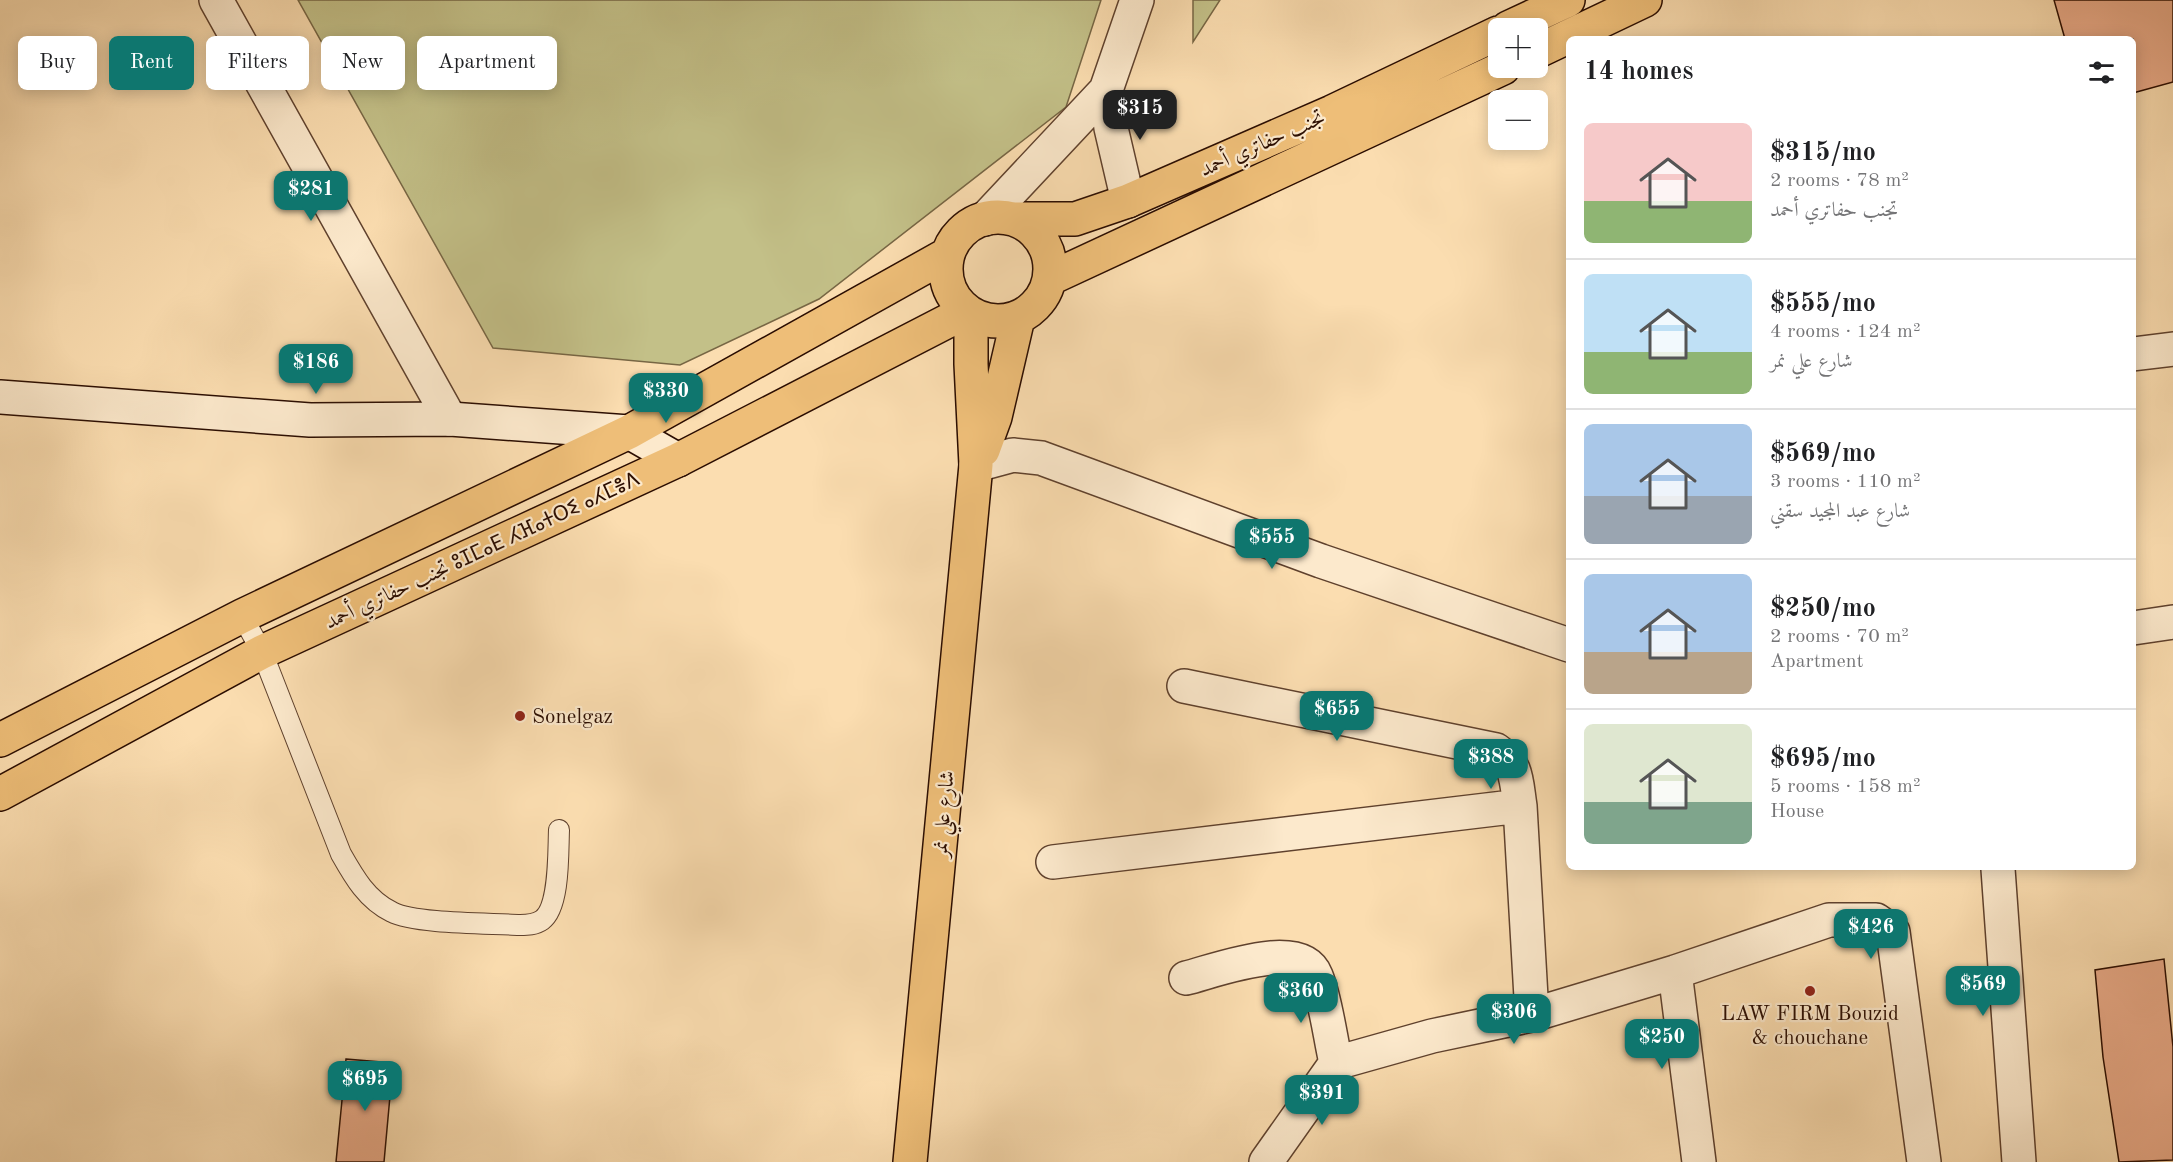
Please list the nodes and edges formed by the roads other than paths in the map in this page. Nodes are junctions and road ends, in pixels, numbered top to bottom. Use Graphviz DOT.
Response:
graph roads {
  1 [pos="216,0"];
  2 [pos="1137,0"];
  3 [pos="1568,0"];
  4 [pos="1646,0"];
  5 [pos="1529,18"];
  6 [pos="1570,36"];
  7 [pos="1488,38"];
  8 [pos="1566,38"];
  9 [pos="1548,46"];
  10 [pos="1488,75"];
  11 [pos="1106,90"];
  12 [pos="1128,201"];
  13 [pos="1000,219"];
  14 [pos="948,254"];
  15 [pos="1051,278"];
  16 [pos="969,313"];
  17 [pos="1018,318"];
  18 [pos="2173,349"];
  19 [pos="2136,354"];
  20 [pos="0,397"];
  21 [pos="450,419"];
  22 [pos="629,432"];
  23 [pos="678,460"];
  24 [pos="976,465"];
  25 [pos="242,616"];
  26 [pos="2173,622"];
  27 [pos="2136,628"];
  28 [pos="1566,644"];
  29 [pos="262,652"];
  30 [pos="1184,686"];
  31 [pos="0,740"];
  32 [pos="0,794"];
  33 [pos="1520,806"];
  34 [pos="559,830"];
  35 [pos="1053,862"];
  36 [pos="1998,870"];
  37 [pos="1676,972"];
  38 [pos="1186,978"];
  39 [pos="1532,1015"];
  40 [pos="1336,1063"];
  41 [pos="910,1162"];
  42 [pos="1266,1162"];
  43 [pos="1699,1162"];
  44 [pos="1924,1162"];
  45 [pos="2019,1162"];
  1 -- 21 [label="street"];
  2 -- 11 [label="street"];
  3 -- 5 [label="main road"];
  4 -- 6 [label="main road"];
  7 -- 12 [label="main road, تجنب حفاتري أحمد"];
  8 -- 9 [label="main road"];
  10 -- 15 [label="main road, تجنب حفاتري أحمد"];
  11 -- 12 [label="street"];
  11 -- 13 [label="street"];
  12 -- 13 [label="main road, تجنب حفاتري أحمد"];
  13 -- 14 [label="main road"];
  13 -- 15 [label="main road"];
  14 -- 16 [label="main road"];
  14 -- 22 [label="main road, تجنب حفاتري أحمد ⵓⵊⵎⴰⴹ ⵃⴼⴰⵜⵔⵉ ⴰⵃⵎⴻⴷ"];
  15 -- 17 [label="main road"];
  16 -- 17 [label="main road"];
  16 -- 23 [label="main road, تجنب حفاتري أحمد ⵓⵊⵎⴰⴹ ⵃⴼⴰⵜⵔⵉ ⴰⵃⵎⴻⴷ"];
  16 -- 24 [label="main road, شارع علي نمر"];
  17 -- 24 [label="main road, شارع علي نمر"];
  18 -- 19 [label="street"];
  20 -- 21 [label="street"];
  21 -- 22 [label="street"];
  22 -- 23 [label="street"];
  22 -- 25 [label="main road, تجنب حفاتري أحمد ⵓⵊⵎⴰⴹ ⵃⴼⴰⵜⵔⵉ ⴰⵃⵎⴻⴷ"];
  23 -- 29 [label="main road, تجنب حفاتري أحمد ⵓⵊⵎⴰⴹ ⵃⴼⴰⵜⵔⵉ ⴰⵃⵎⴻⴷ"];
  24 -- 28 [label="street"];
  24 -- 41 [label="main road, شارع علي نمر"];
  25 -- 29 [label="lane"];
  25 -- 31 [label="main road, تجنب حفاتري أحمد ⵓⵊⵎⴰⴹ ⵃⴼⴰⵜⵔⵉ ⴰⵃⵎⴻⴷ"];
  26 -- 27 [label="street"];
  29 -- 32 [label="main road, تجنب حفاتري أحمد ⵓⵊⵎⴰⴹ ⵃⴼⴰⵜⵔⵉ ⴰⵃⵎⴻⴷ"];
  29 -- 34 [label="lane"];
  30 -- 33 [label="street"];
  33 -- 35 [label="street"];
  33 -- 39 [label="street"];
  36 -- 45 [label="street"];
  37 -- 39 [label="street"];
  37 -- 43 [label="street"];
  37 -- 44 [label="street"];
  38 -- 40 [label="street"];
  39 -- 40 [label="street"];
  40 -- 42 [label="street"];
}
